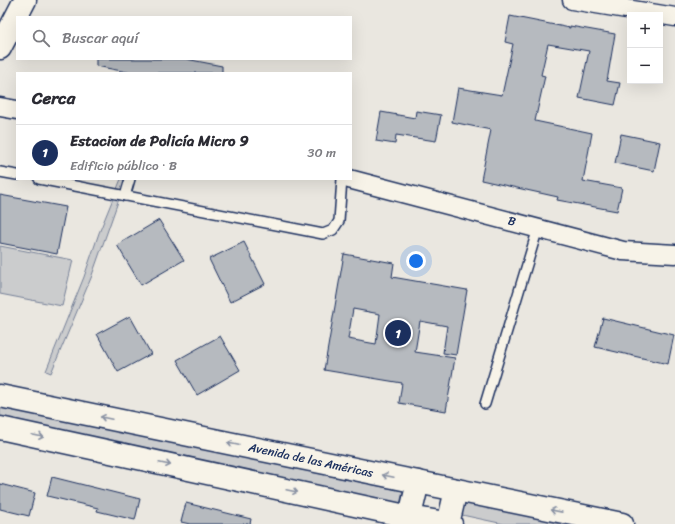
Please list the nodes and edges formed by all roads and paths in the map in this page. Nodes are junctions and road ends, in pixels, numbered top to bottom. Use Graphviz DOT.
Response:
graph roads {
  1 [pos="25,0"];
  2 [pos="572,0"];
  3 [pos="17,16"];
  4 [pos="16,17"];
  5 [pos="675,17"];
  6 [pos="0,48"];
  7 [pos="0,172"];
  8 [pos="16,175"];
  9 [pos="44,180"];
  10 [pos="130,180"];
  11 [pos="342,180"];
  12 [pos="352,180"];
  13 [pos="125,196"];
  14 [pos="538,228"];
  15 [pos="675,254"];
  16 [pos="0,396"];
  17 [pos="485,404"];
  18 [pos="0,428"];
  19 [pos="418,482"];
  20 [pos="456,490"];
  21 [pos="409,521"];
  22 [pos="449,524"];
  23 [pos="622,524"];
  1 -- 3 [label="main road"];
  2 -- 5 [label="street"];
  4 -- 6 [label="main road"];
  7 -- 8 [label="lane"];
  9 -- 13 [label="lane"];
  10 -- 13 [label="lane"];
  11 -- 13 [label="lane"];
  12 -- 14 [label="street, B"];
  14 -- 15 [label="street, B"];
  14 -- 17 [label="lane"];
  19 -- 16 [label="main road, Avenida de las Américas, one-way"];
  18 -- 21 [label="main road, one-way"];
  19 -- 20 [label="main road, Avenida de las Américas"];
  19 -- 21 [label="main road"];
  20 -- 22 [label="main road"];
  23 -- 20 [label="main road, Avenida de las Américas, one-way"];
  21 -- 22 [label="main road"];
}
